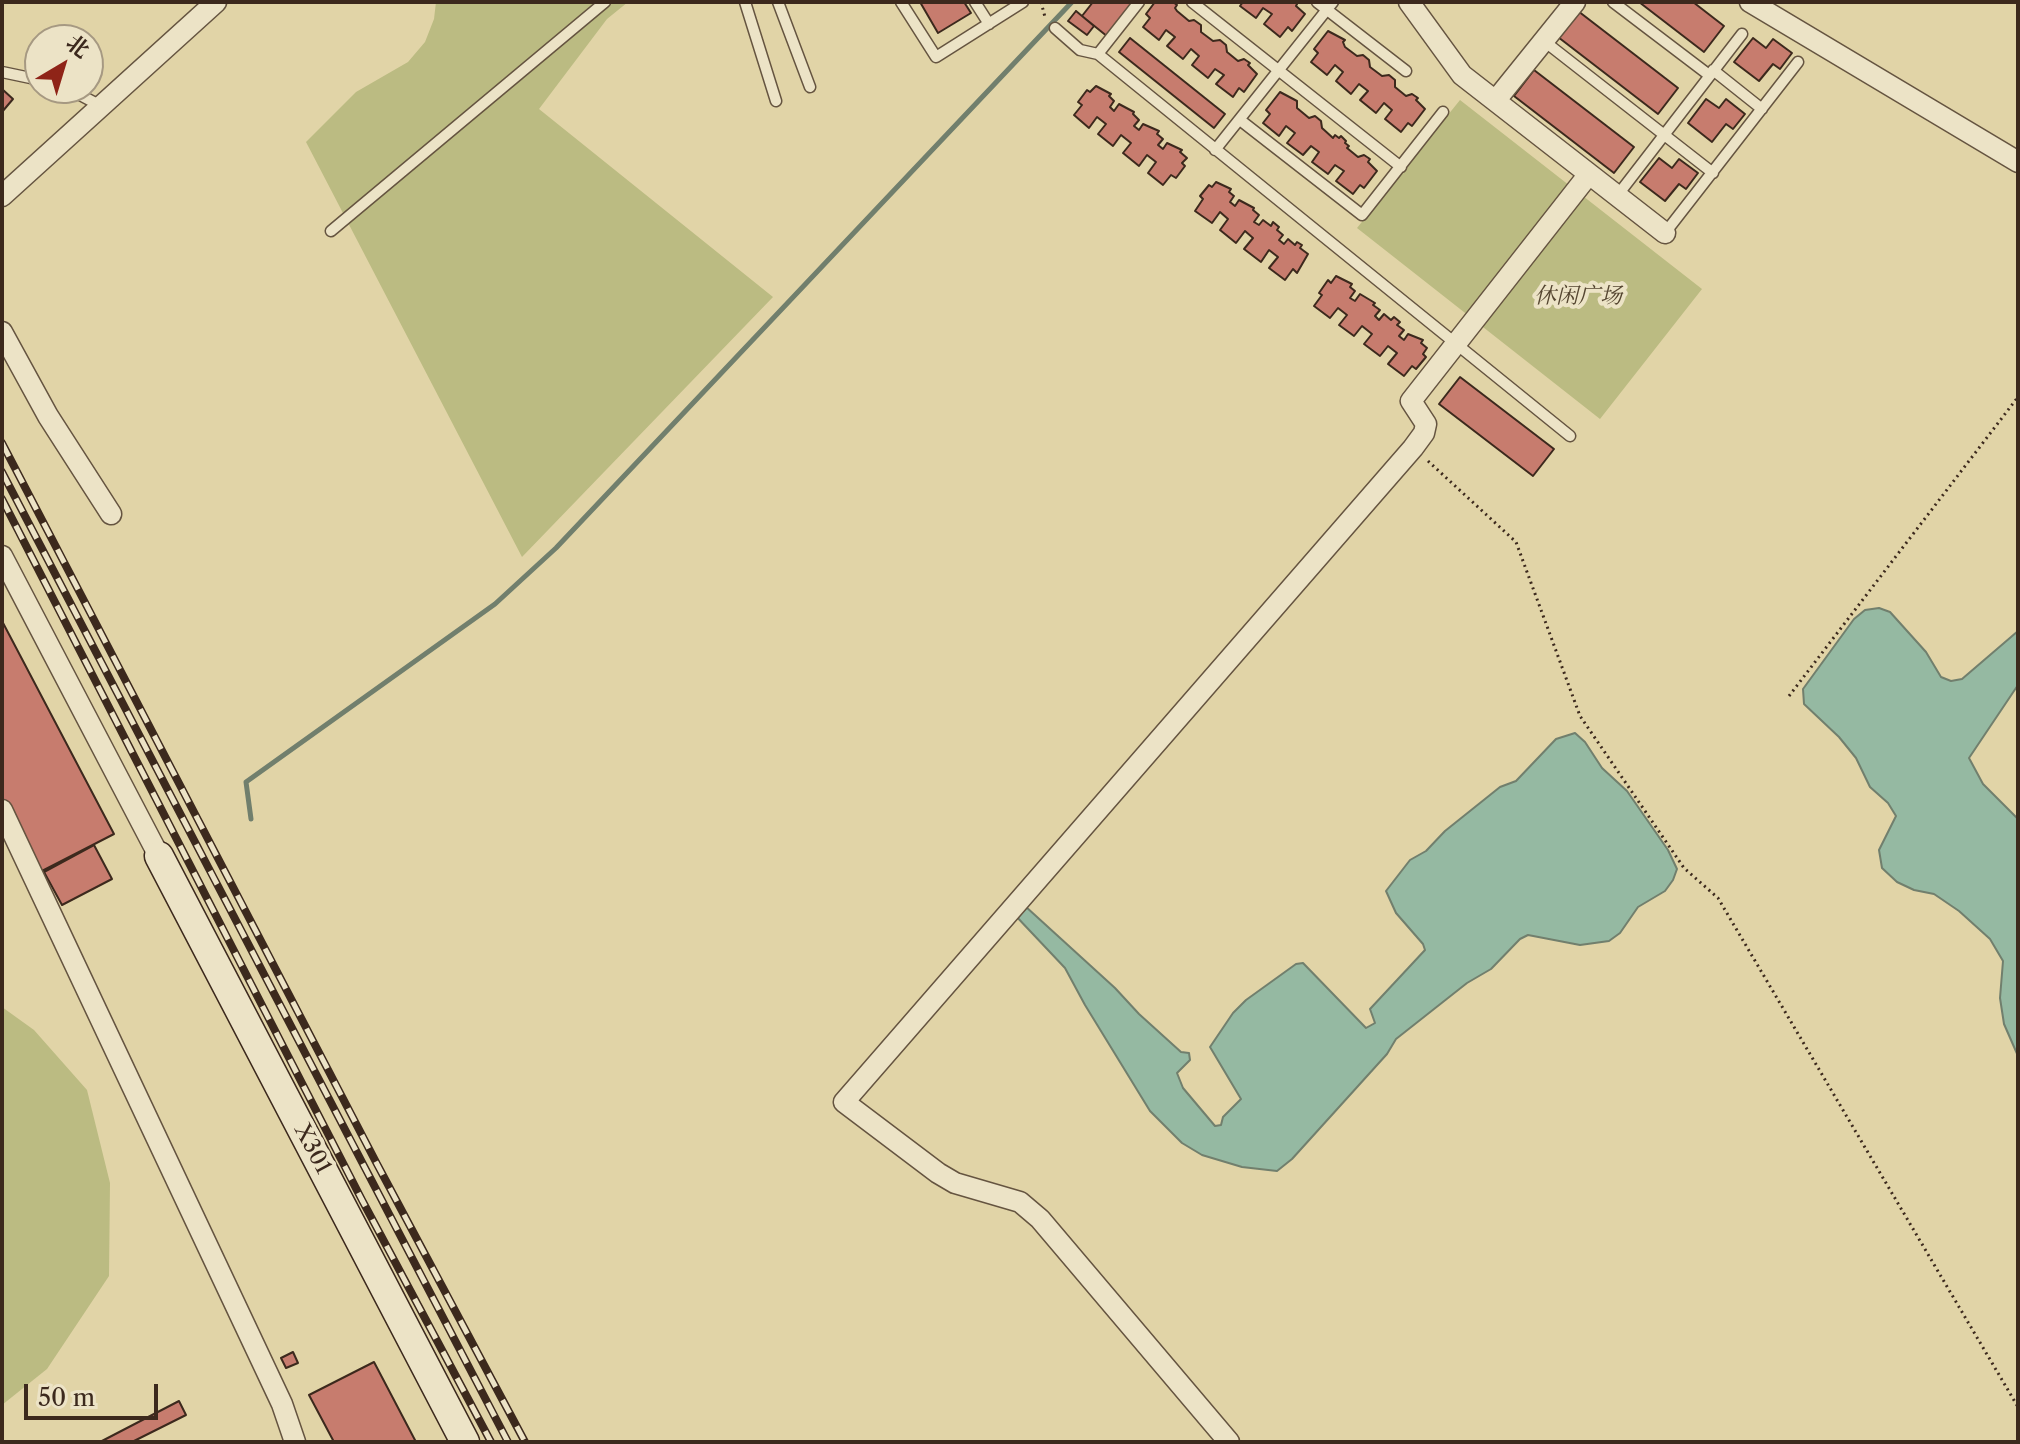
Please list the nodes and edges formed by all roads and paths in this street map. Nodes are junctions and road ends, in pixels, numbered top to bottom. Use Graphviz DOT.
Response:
graph roads {
  1 [pos="216,2"];
  2 [pos="605,2"];
  3 [pos="745,2"];
  4 [pos="778,2"];
  5 [pos="901,2"];
  6 [pos="975,2"];
  7 [pos="1023,2"];
  8 [pos="1041,2"];
  9 [pos="1139,2"];
  10 [pos="1192,2"];
  11 [pos="1317,2"];
  12 [pos="1409,2"];
  13 [pos="1575,2"];
  14 [pos="1613,2"];
  15 [pos="1750,2"];
  16 [pos="1330,6"];
  17 [pos="989,24"];
  18 [pos="1050,24"];
  19 [pos="1742,34"];
  20 [pos="1544,41"];
  21 [pos="1098,54"];
  22 [pos="1798,62"];
  23 [pos="1278,70"];
  24 [pos="1406,71"];
  25 [pos="2,72"];
  26 [pos="1711,72"];
  27 [pos="24,77"];
  28 [pos="810,87"];
  29 [pos="1496,100"];
  30 [pos="776,101"];
  31 [pos="97,104"];
  32 [pos="103,107"];
  33 [pos="1762,109"];
  34 [pos="1443,112"];
  35 [pos="1240,120"];
  36 [pos="1664,134"];
  37 [pos="1215,150"];
  38 [pos="2018,162"];
  39 [pos="1401,167"];
  40 [pos="1713,173"];
  41 [pos="1589,174"];
  42 [pos="2,196"];
  43 [pos="1617,196"];
  44 [pos="331,231"];
  45 [pos="1665,233"];
  46 [pos="2,332"];
  47 [pos="1457,345"];
  48 [pos="2018,397"];
  49 [pos="1570,436"];
  50 [pos="1413,448"];
  51 [pos="111,514"];
  52 [pos="2,556"];
  53 [pos="1789,696"];
  54 [pos="2,810"];
  55 [pos="159,856"];
  56 [pos="2018,1407"];
  57 [pos="295,1442"];
  58 [pos="465,1442"];
  59 [pos="1229,1442"];
  1 -- 32 [label="street"];
  2 -- 44 [label="lane"];
  3 -- 30 [label="lane"];
  4 -- 28 [label="lane"];
  5 -- 17 [label="lane"];
  6 -- 17 [label="lane"];
  7 -- 17 [label="lane"];
  8 -- 18 [label="path"];
  9 -- 21 [label="lane"];
  10 -- 23 [label="lane"];
  11 -- 16 [label="lane"];
  12 -- 29 [label="street"];
  13 -- 20 [label="street"];
  14 -- 26 [label="lane"];
  15 -- 38 [label="street"];
  16 -- 23 [label="lane"];
  16 -- 24 [label="lane"];
  18 -- 21 [label="lane"];
  19 -- 26 [label="lane"];
  20 -- 29 [label="street"];
  20 -- 36 [label="lane"];
  21 -- 37 [label="lane"];
  22 -- 33 [label="lane"];
  23 -- 35 [label="lane"];
  23 -- 39 [label="lane"];
  25 -- 27 [label="lane"];
  26 -- 33 [label="lane"];
  26 -- 36 [label="lane"];
  29 -- 41 [label="street"];
  31 -- 32 [label="lane"];
  32 -- 42 [label="street"];
  33 -- 40 [label="lane"];
  34 -- 39 [label="lane"];
  35 -- 37 [label="lane"];
  35 -- 39 [label="lane"];
  36 -- 40 [label="lane"];
  36 -- 43 [label="lane"];
  37 -- 47 [label="lane"];
  40 -- 45 [label="lane"];
  41 -- 43 [label="street"];
  41 -- 47 [label="street"];
  43 -- 45 [label="street"];
  46 -- 51 [label="street"];
  47 -- 49 [label="lane"];
  47 -- 50 [label="street"];
  48 -- 53 [label="path"];
  50 -- 56 [label="path"];
  50 -- 59 [label="street"];
  52 -- 55 [label="street"];
  54 -- 57 [label="street"];
  55 -- 58 [label="main road, X301 / X301"];
}
